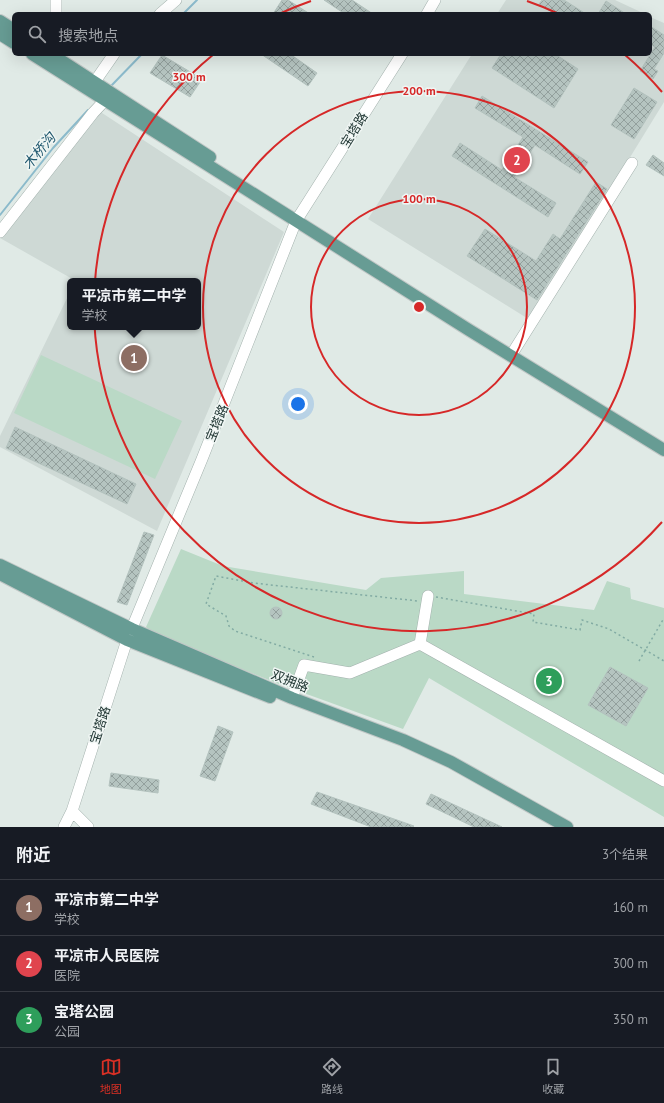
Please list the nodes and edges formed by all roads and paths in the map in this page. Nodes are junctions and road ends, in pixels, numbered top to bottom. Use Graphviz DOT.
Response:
graph roads {
  1 [pos="56,0"];
  2 [pos="175,0"];
  3 [pos="436,0"];
  4 [pos="56,12"];
  5 [pos="162,12"];
  6 [pos="428,12"];
  7 [pos="0,21"];
  8 [pos="12,29"];
  9 [pos="0,34"];
  10 [pos="12,42"];
  11 [pos="36,56"];
  12 [pos="55,56"];
  13 [pos="113,56"];
  14 [pos="401,56"];
  15 [pos="92,87"];
  16 [pos="108,97"];
  17 [pos="632,163"];
  18 [pos="298,218"];
  19 [pos="0,232"];
  20 [pos="427,299"];
  21 [pos="515,349"];
  22 [pos="664,440"];
  23 [pos="664,450"];
  24 [pos="0,565"];
  25 [pos="0,574"];
  26 [pos="427,599"];
  27 [pos="664,618"];
  28 [pos="129,635"];
  29 [pos="420,644"];
  30 [pos="646,649"];
  31 [pos="315,658"];
  32 [pos="639,661"];
  33 [pos="664,661"];
  34 [pos="292,698"];
  35 [pos="664,781"];
  36 [pos="72,810"];
  37 [pos="64,827"];
  38 [pos="88,827"];
  39 [pos="552,827"];
  40 [pos="567,827"];
  1 -- 4 [label="street"];
  2 -- 5 [label="street"];
  3 -- 6 [label="street"];
  7 -- 8 [label="main road"];
  9 -- 10 [label="main road"];
  11 -- 15 [label="main road"];
  12 -- 15 [label="main road"];
  13 -- 15 [label="street"];
  14 -- 18 [label="street, 宝塔路"];
  15 -- 16 [label="main road"];
  16 -- 18 [label="main road"];
  16 -- 19 [label="street"];
  17 -- 21 [label="street"];
  18 -- 20 [label="main road"];
  18 -- 28 [label="street, 宝塔路"];
  20 -- 21 [label="main road"];
  20 -- 23 [label="main road"];
  21 -- 22 [label="main road"];
  24 -- 28 [label="main road, 双拥路"];
  25 -- 28 [label="main road, 双拥路"];
  26 -- 29 [label="street"];
  26 -- 30 [label="path"];
  26 -- 31 [label="path"];
  27 -- 30 [label="path"];
  28 -- 34 [label="main road, 双拥路"];
  28 -- 36 [label="street, 宝塔路"];
  28 -- 39 [label="main road, 双拥路"];
  29 -- 34 [label="street"];
  29 -- 35 [label="street"];
  30 -- 32 [label="path"];
  30 -- 33 [label="path"];
  34 -- 40 [label="main road, 双拥路"];
  36 -- 37 [label="street, 宝塔路"];
  36 -- 38 [label="street"];
}
